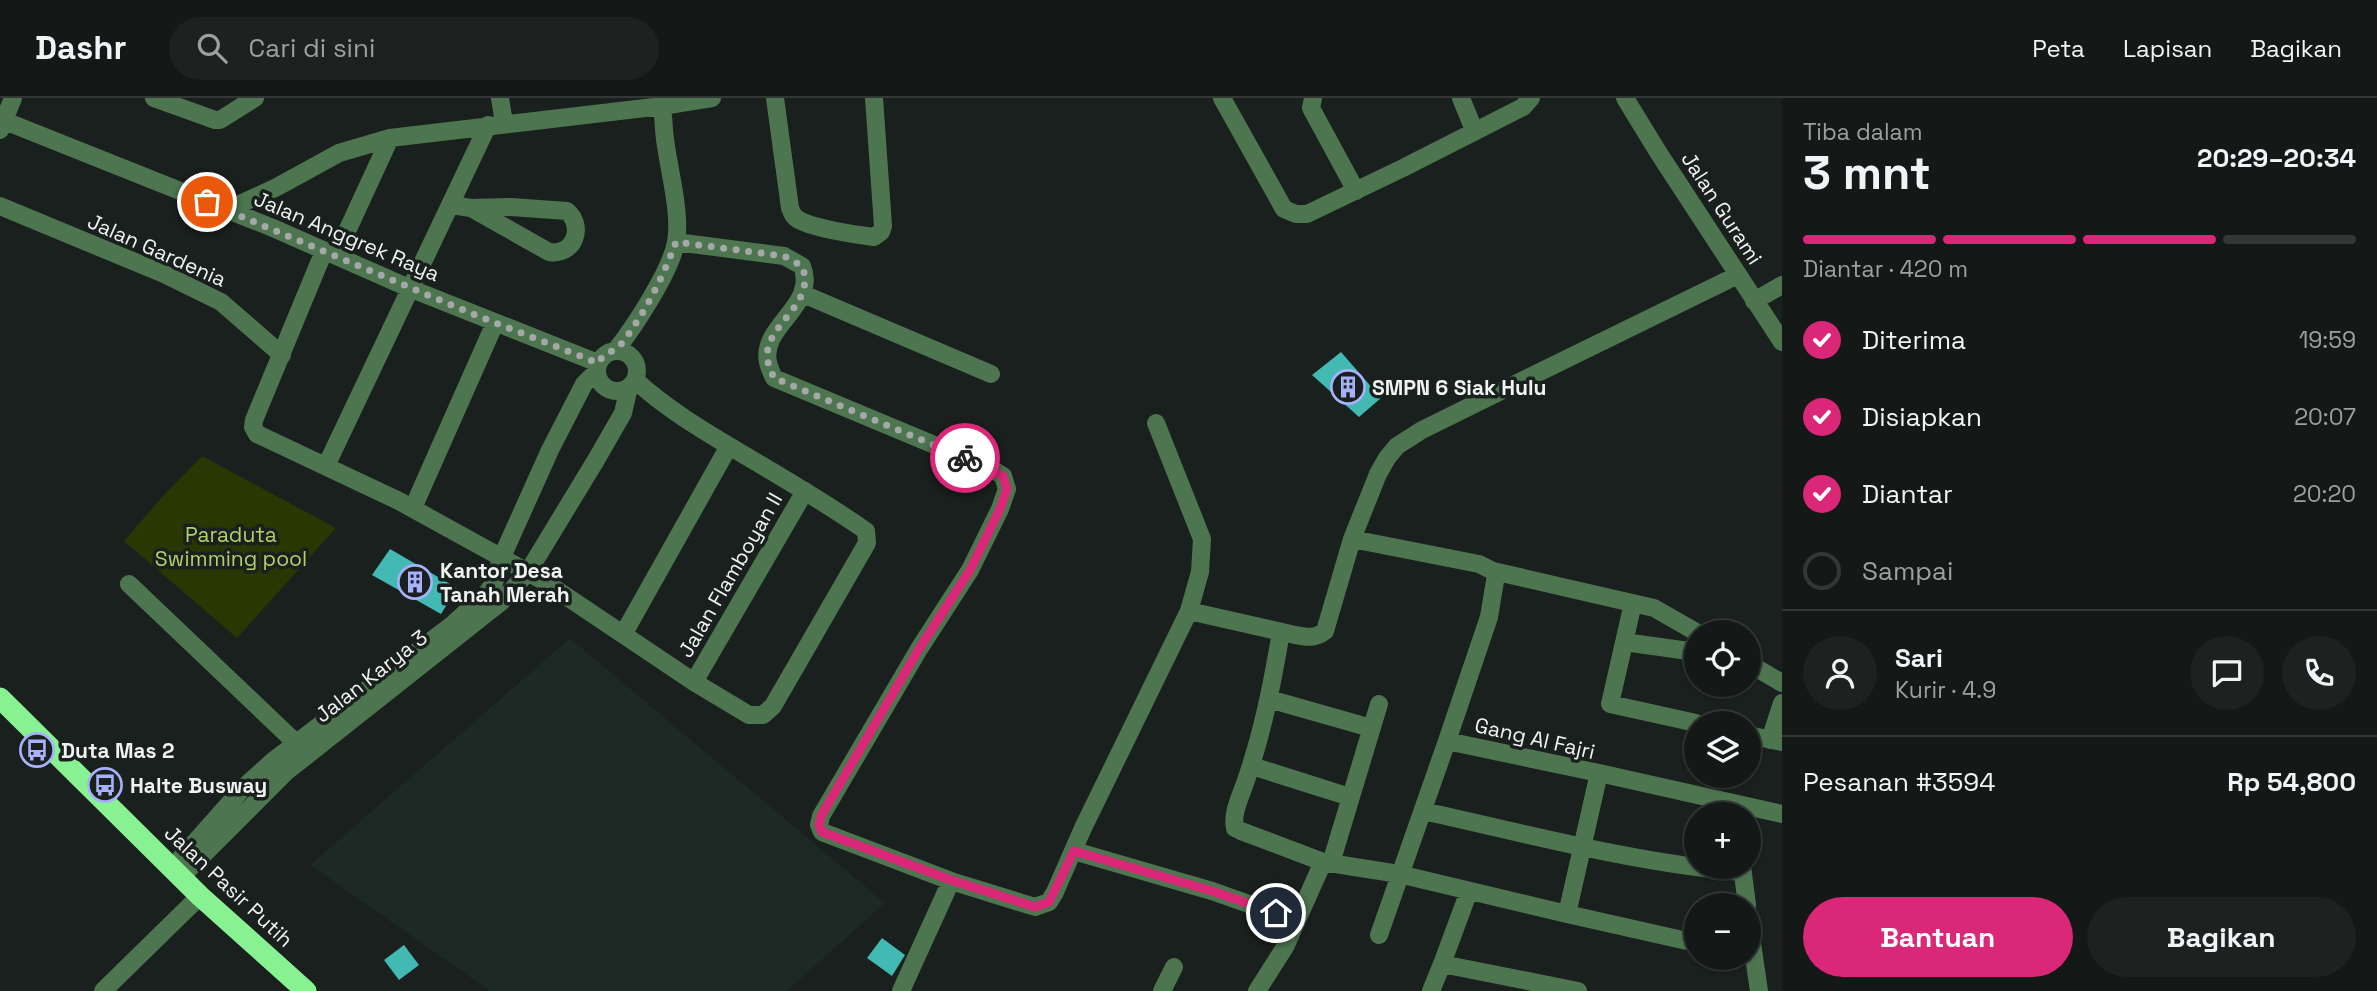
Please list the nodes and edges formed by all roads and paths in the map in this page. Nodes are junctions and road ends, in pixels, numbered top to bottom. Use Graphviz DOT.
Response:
graph roads {
  1 [pos="13,98"];
  2 [pos="154,98"];
  3 [pos="255,98"];
  4 [pos="500,98"];
  5 [pos="712,98"];
  6 [pos="775,98"];
  7 [pos="874,98"];
  8 [pos="1222,98"];
  9 [pos="1313,98"];
  10 [pos="1461,98"];
  11 [pos="1531,98"];
  12 [pos="1625,98"];
  13 [pos="662,102"];
  14 [pos="1,123"];
  15 [pos="496,124"];
  16 [pos="1474,130"];
  17 [pos="390,138"];
  18 [pos="1356,191"];
  19 [pos="451,205"];
  20 [pos="0,206"];
  21 [pos="471,208"];
  22 [pos="227,210"];
  23 [pos="676,242"];
  24 [pos="330,253"];
  25 [pos="1738,275"];
  26 [pos="1782,285"];
  27 [pos="409,288"];
  28 [pos="803,294"];
  29 [pos="1754,301"];
  30 [pos="495,323"];
  31 [pos="633,329"];
  32 [pos="1782,342"];
  33 [pos="616,350"];
  34 [pos="282,355"];
  35 [pos="634,360"];
  36 [pos="597,367"];
  37 [pos="991,374"];
  38 [pos="632,384"];
  39 [pos="1156,423"];
  40 [pos="729,446"];
  41 [pos="326,466"];
  42 [pos="805,491"];
  43 [pos="413,508"];
  44 [pos="1352,539"];
  45 [pos="501,559"];
  46 [pos="1493,571"];
  47 [pos="528,572"];
  48 [pos="129,584"];
  49 [pos="1633,603"];
  50 [pos="1189,611"];
  51 [pos="1684,625"];
  52 [pos="457,630"];
  53 [pos="1281,632"];
  54 [pos="624,633"];
  55 [pos="1624,642"];
  56 [pos="1684,650"];
  57 [pos="1761,670"];
  58 [pos="694,681"];
  59 [pos="1782,682"];
  60 [pos="1269,699"];
  61 [pos="2,703"];
  62 [pos="1379,704"];
  63 [pos="1782,704"];
  64 [pos="1684,720"];
  65 [pos="1371,727"];
  66 [pos="1447,741"];
  67 [pos="1776,741"];
  68 [pos="296,743"];
  69 [pos="279,766"];
  70 [pos="1252,766"];
  71 [pos="1599,773"];
  72 [pos="1350,797"];
  73 [pos="1710,802"];
  74 [pos="1423,811"];
  75 [pos="1761,812"];
  76 [pos="1782,814"];
  77 [pos="1582,846"];
  78 [pos="1074,851"];
  79 [pos="1327,862"];
  80 [pos="1684,865"];
  81 [pos="176,872"];
  82 [pos="1399,874"];
  83 [pos="951,880"];
  84 [pos="1469,891"];
  85 [pos="200,896"];
  86 [pos="1567,914"];
  87 [pos="1297,920"];
  88 [pos="1379,935"];
  89 [pos="1684,940"];
  90 [pos="1442,964"];
  91 [pos="1174,967"];
  92 [pos="1755,970"];
  93 [pos="1512,985"];
  94 [pos="104,991"];
  95 [pos="306,991"];
  96 [pos="901,991"];
  97 [pos="1162,991"];
  98 [pos="1257,991"];
  99 [pos="1432,991"];
  100 [pos="1578,991"];
  101 [pos="1759,991"];
  1 -- 14 [label="street"];
  2 -- 3 [label="street"];
  4 -- 15 [label="street"];
  5 -- 13 [label="street"];
  6 -- 7 [label="street"];
  8 -- 18 [label="street"];
  9 -- 18 [label="street"];
  10 -- 16 [label="street"];
  11 -- 16 [label="street"];
  12 -- 25 [label="street, Jalan Gurami"];
  13 -- 15 [label="street"];
  13 -- 23 [label="street, Jalan Karya 3"];
  14 -- 22 [label="street, Jalan Anggrek Raya"];
  15 -- 17 [label="street"];
  15 -- 19 [label="street"];
  16 -- 18 [label="street"];
  17 -- 22 [label="street"];
  17 -- 24 [label="street"];
  19 -- 21 [label="street"];
  19 -- 27 [label="street"];
  20 -- 34 [label="street, Jalan Gardenia"];
  21 -- 21 [label="street"];
  22 -- 24 [label="street, Jalan Anggrek Raya"];
  23 -- 28 [label="street"];
  23 -- 31 [label="street, Jalan Karya 3"];
  24 -- 27 [label="street, Jalan Anggrek Raya"];
  24 -- 34 [label="street"];
  25 -- 29 [label="street, Jalan Gurami"];
  25 -- 44 [label="street"];
  26 -- 29 [label="street"];
  27 -- 30 [label="street, Jalan Anggrek Raya"];
  27 -- 41 [label="street"];
  28 -- 37 [label="street"];
  28 -- 83 [label="street"];
  29 -- 32 [label="street, Jalan Gurami"];
  30 -- 36 [label="street, Jalan Anggrek Raya"];
  30 -- 43 [label="street"];
  31 -- 33 [label="street, Jalan Karya 3"];
  31 -- 35 [label="street, Jalan Karya 3"];
  33 -- 35 [label="street"];
  33 -- 36 [label="street, Jalan Karya 3"];
  34 -- 41 [label="street"];
  35 -- 38 [label="street, Jalan Karya 3"];
  36 -- 38 [label="street"];
  36 -- 45 [label="street, Jalan Karya 3"];
  38 -- 40 [label="street"];
  38 -- 47 [label="street, Jalan Karya 3"];
  39 -- 50 [label="street"];
  40 -- 42 [label="street"];
  40 -- 54 [label="street"];
  41 -- 43 [label="street"];
  42 -- 58 [label="street, Jalan Flamboyan II"];
  42 -- 58 [label="street"];
  43 -- 45 [label="street"];
  44 -- 46 [label="street"];
  44 -- 53 [label="street"];
  45 -- 47 [label="street"];
  45 -- 52 [label="street, Jalan Karya 3"];
  46 -- 49 [label="street"];
  46 -- 66 [label="street"];
  47 -- 52 [label="street, Jalan Karya 3"];
  47 -- 54 [label="street"];
  48 -- 68 [label="street"];
  49 -- 51 [label="street"];
  49 -- 55 [label="street"];
  50 -- 53 [label="street"];
  50 -- 78 [label="street"];
  52 -- 68 [label="street, Jalan Karya 3"];
  52 -- 69 [label="street, Jalan Karya 3"];
  53 -- 60 [label="street"];
  54 -- 58 [label="street"];
  55 -- 56 [label="street"];
  55 -- 64 [label="street"];
  57 -- 59 [label="street"];
  60 -- 65 [label="street"];
  60 -- 70 [label="street"];
  61 -- 81 [label="highway, Jalan Pasir Putih"];
  62 -- 65 [label="street"];
  63 -- 67 [label="street"];
  65 -- 72 [label="street"];
  66 -- 71 [label="street, Gang Al Fajri"];
  66 -- 74 [label="street, Gang Al Fajri"];
  68 -- 69 [label="street, Jalan Karya 3"];
  69 -- 81 [label="street, Jalan Karya 3"];
  70 -- 72 [label="street"];
  70 -- 79 [label="street"];
  71 -- 73 [label="street"];
  71 -- 77 [label="street, Gang Al Fajri"];
  72 -- 79 [label="street"];
  74 -- 77 [label="street"];
  74 -- 82 [label="street, Gang Al Fajri"];
  75 -- 76 [label="street"];
  77 -- 80 [label="street"];
  77 -- 86 [label="street, Gang Al Fajri"];
  78 -- 83 [label="street"];
  78 -- 87 [label="street"];
  79 -- 82 [label="street"];
  79 -- 87 [label="street"];
  81 -- 85 [label="highway, Jalan Pasir Putih"];
  82 -- 84 [label="street"];
  82 -- 88 [label="street, Gang Al Fajri"];
  83 -- 96 [label="street"];
  84 -- 86 [label="street"];
  84 -- 90 [label="street"];
  85 -- 94 [label="street"];
  85 -- 95 [label="highway, Jalan Pasir Putih"];
  86 -- 89 [label="street"];
  87 -- 98 [label="street"];
  90 -- 93 [label="street"];
  90 -- 99 [label="street"];
  91 -- 97 [label="street"];
  92 -- 101 [label="street"];
  93 -- 100 [label="street"];
}
